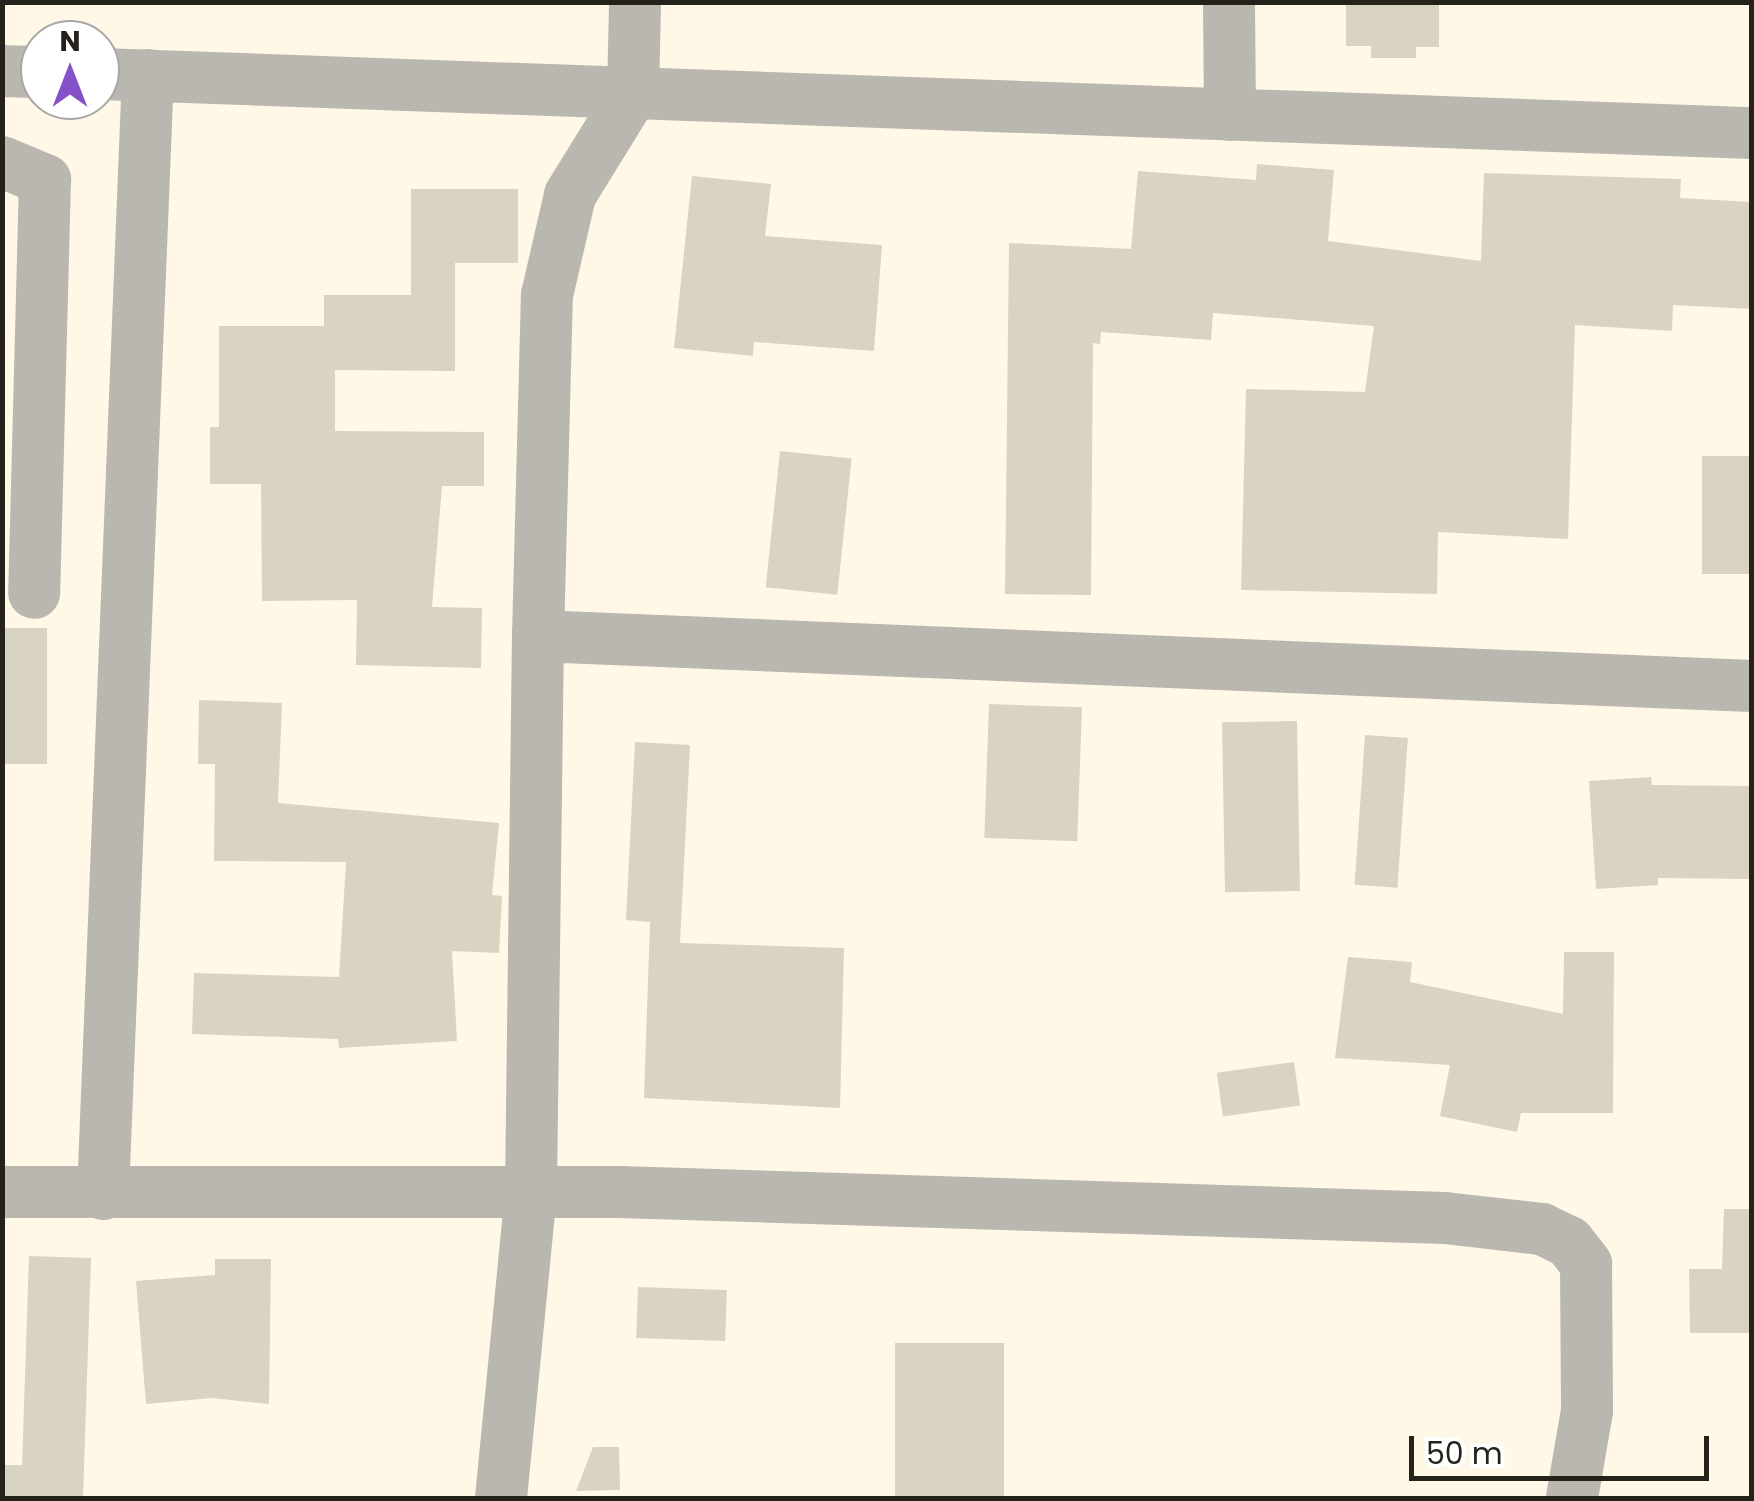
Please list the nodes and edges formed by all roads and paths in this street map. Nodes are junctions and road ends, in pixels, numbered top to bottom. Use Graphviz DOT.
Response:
graph roads {
  1 [pos="635,2"];
  2 [pos="1229,2"];
  3 [pos="124,74"];
  4 [pos="632,93"];
  5 [pos="1230,114"];
  6 [pos="1752,133"];
  7 [pos="2,162"];
  8 [pos="34,593"];
  9 [pos="538,636"];
  10 [pos="1752,686"];
  11 [pos="531,1190"];
  12 [pos="2,1192"];
  13 [pos="103,1194"];
  14 [pos="500,1498"];
  15 [pos="1572,1498"];
  1 -- 4 [label="street"];
  2 -- 5 [label="street"];
  3 -- 4 [label="street"];
  3 -- 13 [label="street"];
  4 -- 5 [label="street"];
  4 -- 9 [label="street"];
  5 -- 6 [label="street"];
  7 -- 8 [label="street"];
  9 -- 10 [label="street"];
  9 -- 11 [label="street"];
  11 -- 13 [label="street"];
  11 -- 14 [label="street"];
  11 -- 15 [label="street"];
  12 -- 13 [label="street"];
}
